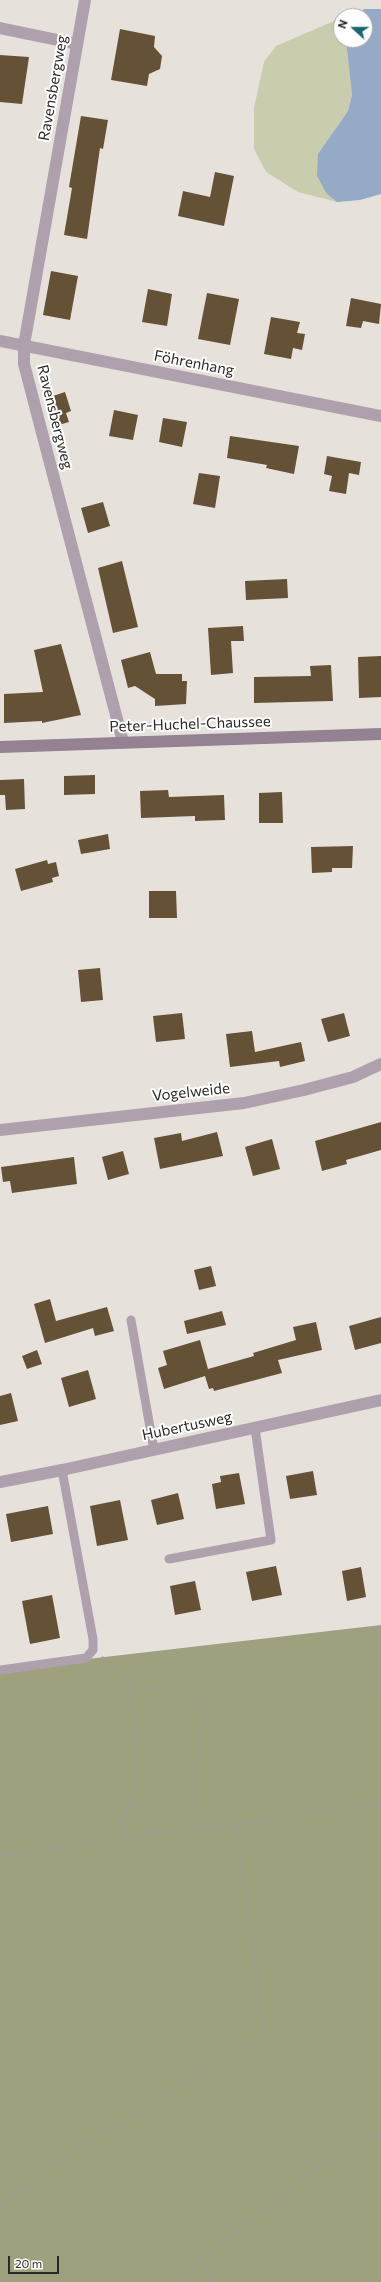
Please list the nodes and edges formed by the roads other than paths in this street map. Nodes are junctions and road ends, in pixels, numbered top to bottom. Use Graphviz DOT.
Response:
graph roads {
  1 [pos="86,0"];
  2 [pos="0,28"];
  3 [pos="77,44"];
  4 [pos="0,341"];
  5 [pos="24,345"];
  6 [pos="381,416"];
  7 [pos="381,734"];
  8 [pos="122,742"];
  9 [pos="0,748"];
  10 [pos="381,1064"];
  11 [pos="0,1130"];
  12 [pos="131,1320"];
  13 [pos="381,1400"];
  14 [pos="255,1428"];
  15 [pos="154,1450"];
  16 [pos="62,1470"];
  17 [pos="0,1482"];
  18 [pos="169,1559"];
  19 [pos="0,1670"];
  1 -- 3 [label="street, Ravensbergweg"];
  2 -- 3 [label="street"];
  3 -- 5 [label="street, Ravensbergweg"];
  4 -- 5 [label="street, Föhrenhang"];
  5 -- 6 [label="street, Föhrenhang"];
  5 -- 8 [label="street, Ravensbergweg"];
  7 -- 8 [label="street, Peter-Huchel-Chaussee"];
  8 -- 9 [label="street, Peter-Huchel-Chaussee"];
  10 -- 11 [label="street, Vogelweide"];
  12 -- 15 [label="lane"];
  13 -- 14 [label="street, Hubertusweg"];
  14 -- 15 [label="street, Hubertusweg"];
  14 -- 18 [label="lane"];
  15 -- 16 [label="street, Hubertusweg"];
  16 -- 17 [label="street, Hubertusweg"];
  16 -- 19 [label="lane"];
}
